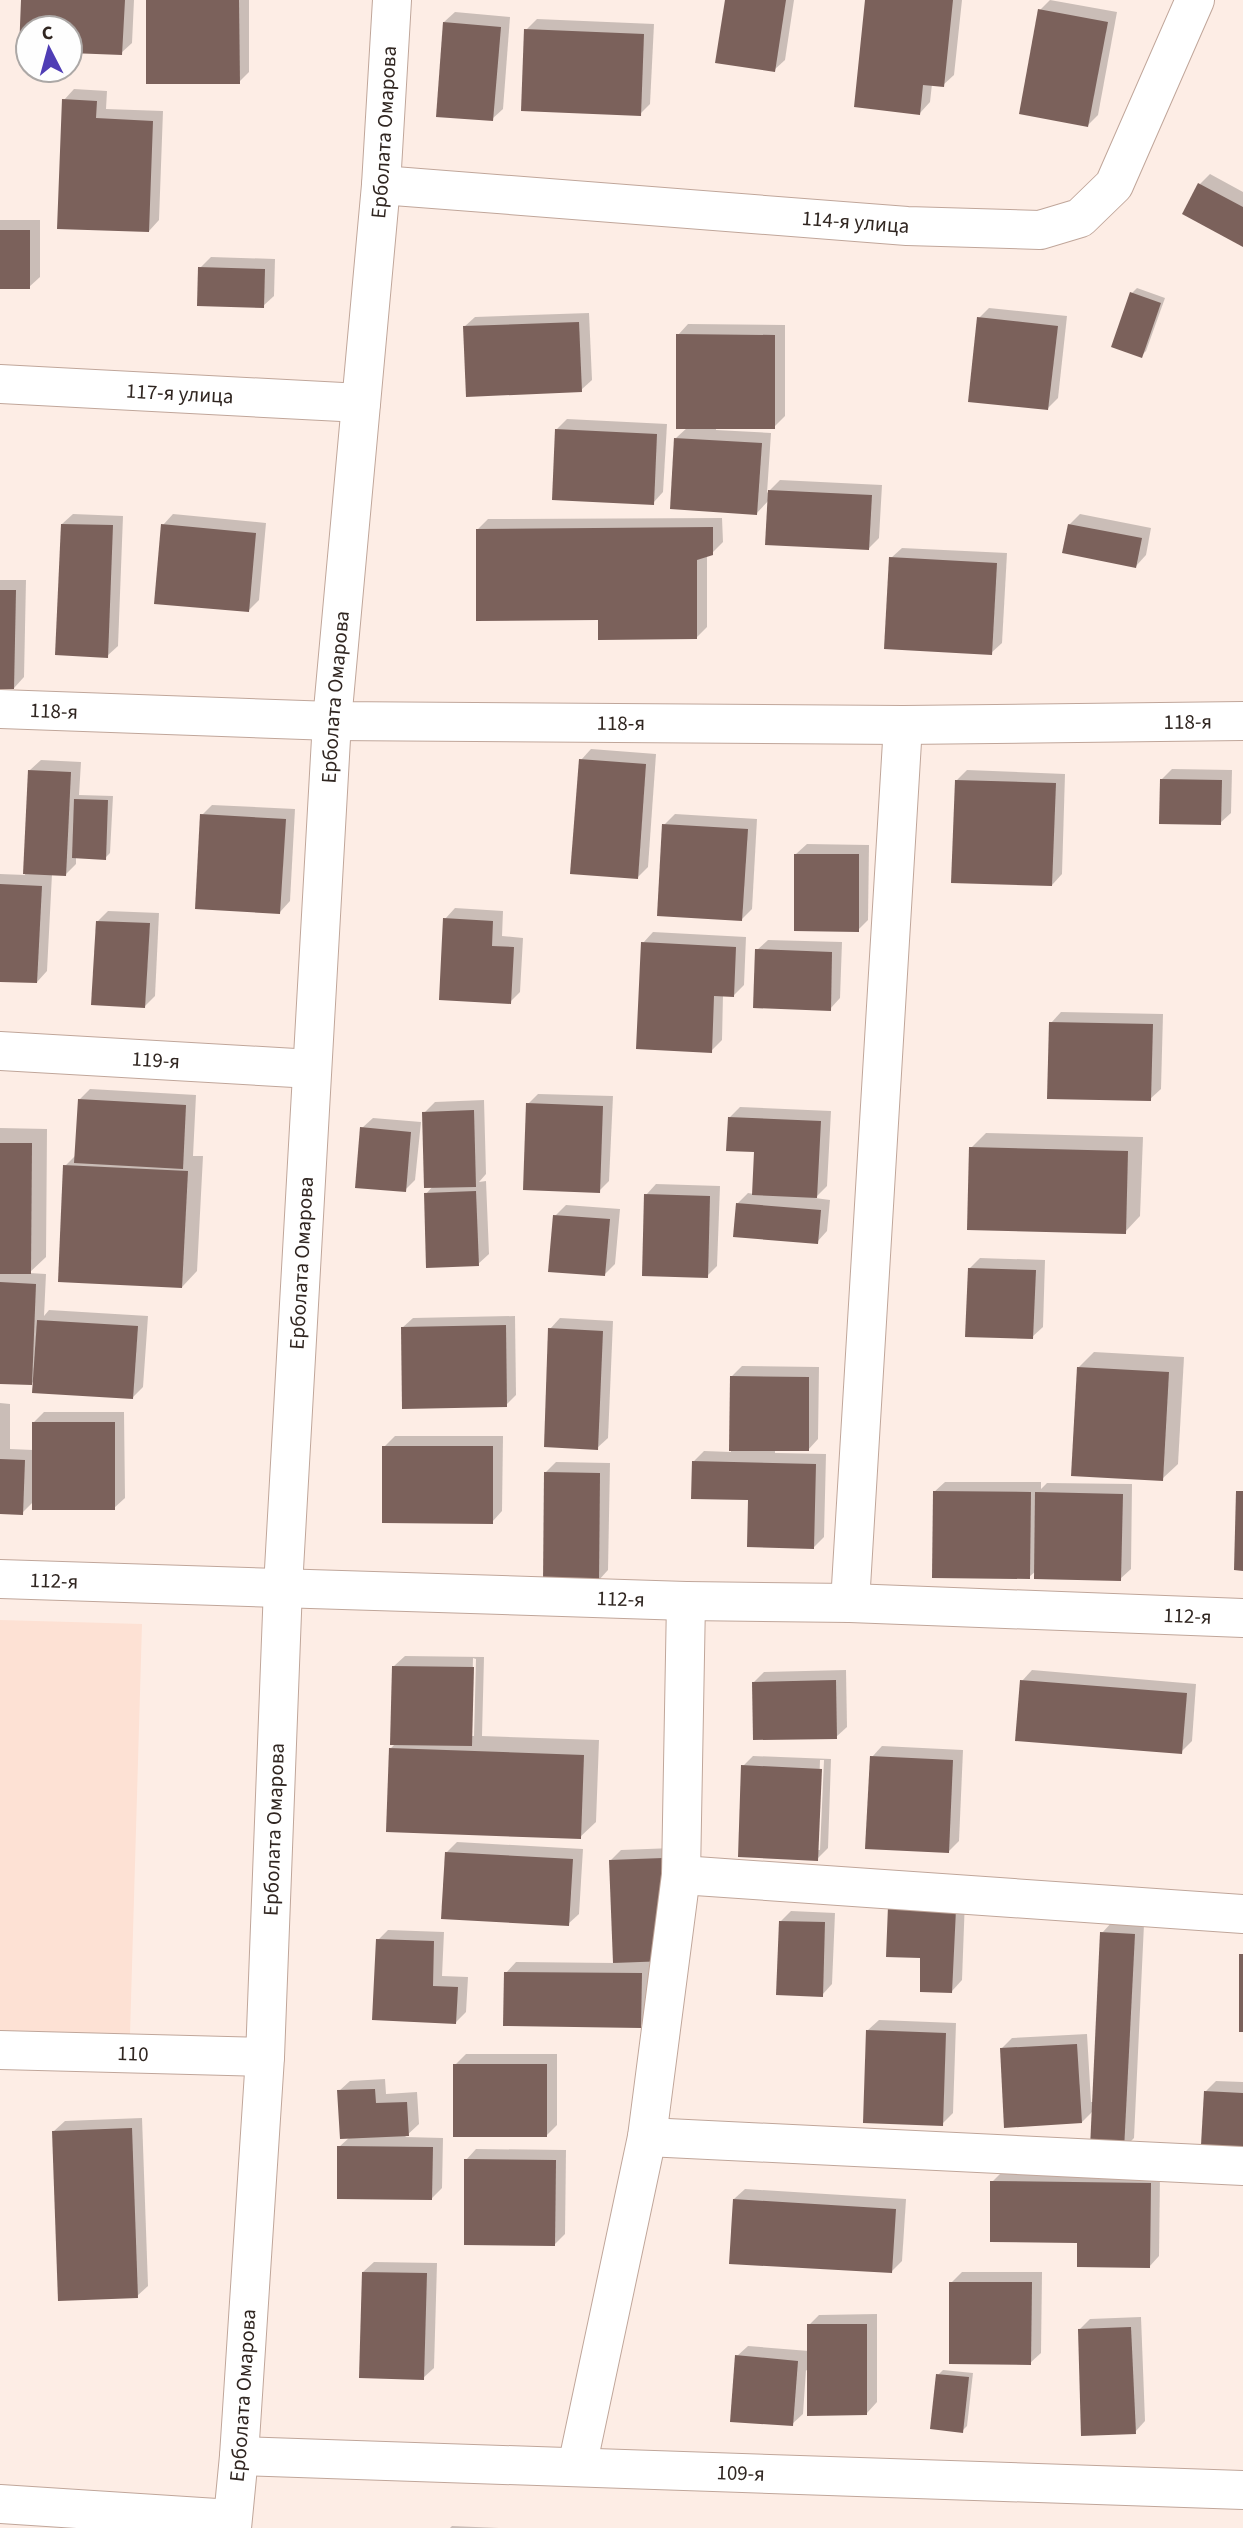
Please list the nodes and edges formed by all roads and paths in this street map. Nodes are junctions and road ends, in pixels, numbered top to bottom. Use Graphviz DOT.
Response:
graph roads {
  1 [pos="392,0"];
  2 [pos="1195,0"];
  3 [pos="381,184"];
  4 [pos="0,384"];
  5 [pos="361,404"];
  6 [pos="0,709"];
  7 [pos="332,721"];
  8 [pos="1243,721"];
  9 [pos="903,725"];
  10 [pos="0,1051"];
  11 [pos="312,1069"];
  12 [pos="0,1578"];
  13 [pos="283,1587"];
  14 [pos="687,1601"];
  15 [pos="850,1603"];
  16 [pos="1243,1618"];
  17 [pos="681,1875"];
  18 [pos="1243,1914"];
  19 [pos="0,2050"];
  20 [pos="265,2057"];
  21 [pos="647,2137"];
  22 [pos="1243,2166"];
  23 [pos="239,2456"];
  24 [pos="577,2467"];
  25 [pos="1243,2490"];
  26 [pos="0,2504"];
  27 [pos="232,2524"];
  1 -- 3 [label="street, Ерболата Омарова"];
  2 -- 3 [label="street, 114-я улица"];
  3 -- 5 [label="street, Ерболата Омарова"];
  4 -- 5 [label="street, 117-я улица"];
  5 -- 7 [label="street, Ерболата Омарова"];
  6 -- 7 [label="street, 118-я"];
  7 -- 9 [label="street, 118-я"];
  7 -- 11 [label="street, Ерболата Омарова"];
  8 -- 9 [label="street, 118-я"];
  9 -- 15 [label="street"];
  10 -- 11 [label="street, 119-я"];
  11 -- 13 [label="street, Ерболата Омарова"];
  12 -- 13 [label="street, 112-я"];
  13 -- 14 [label="street, 112-я"];
  13 -- 20 [label="street, Ерболата Омарова"];
  14 -- 15 [label="street, 112-я"];
  14 -- 17 [label="street"];
  15 -- 16 [label="street, 112-я"];
  17 -- 18 [label="street"];
  17 -- 21 [label="street"];
  19 -- 20 [label="street, 110"];
  20 -- 23 [label="street, Ерболата Омарова"];
  21 -- 22 [label="street"];
  21 -- 24 [label="street"];
  23 -- 24 [label="street, 109-я"];
  23 -- 27 [label="street, Ерболата Омарова"];
  24 -- 25 [label="street, 109-я"];
  26 -- 27 [label="street"];
}
